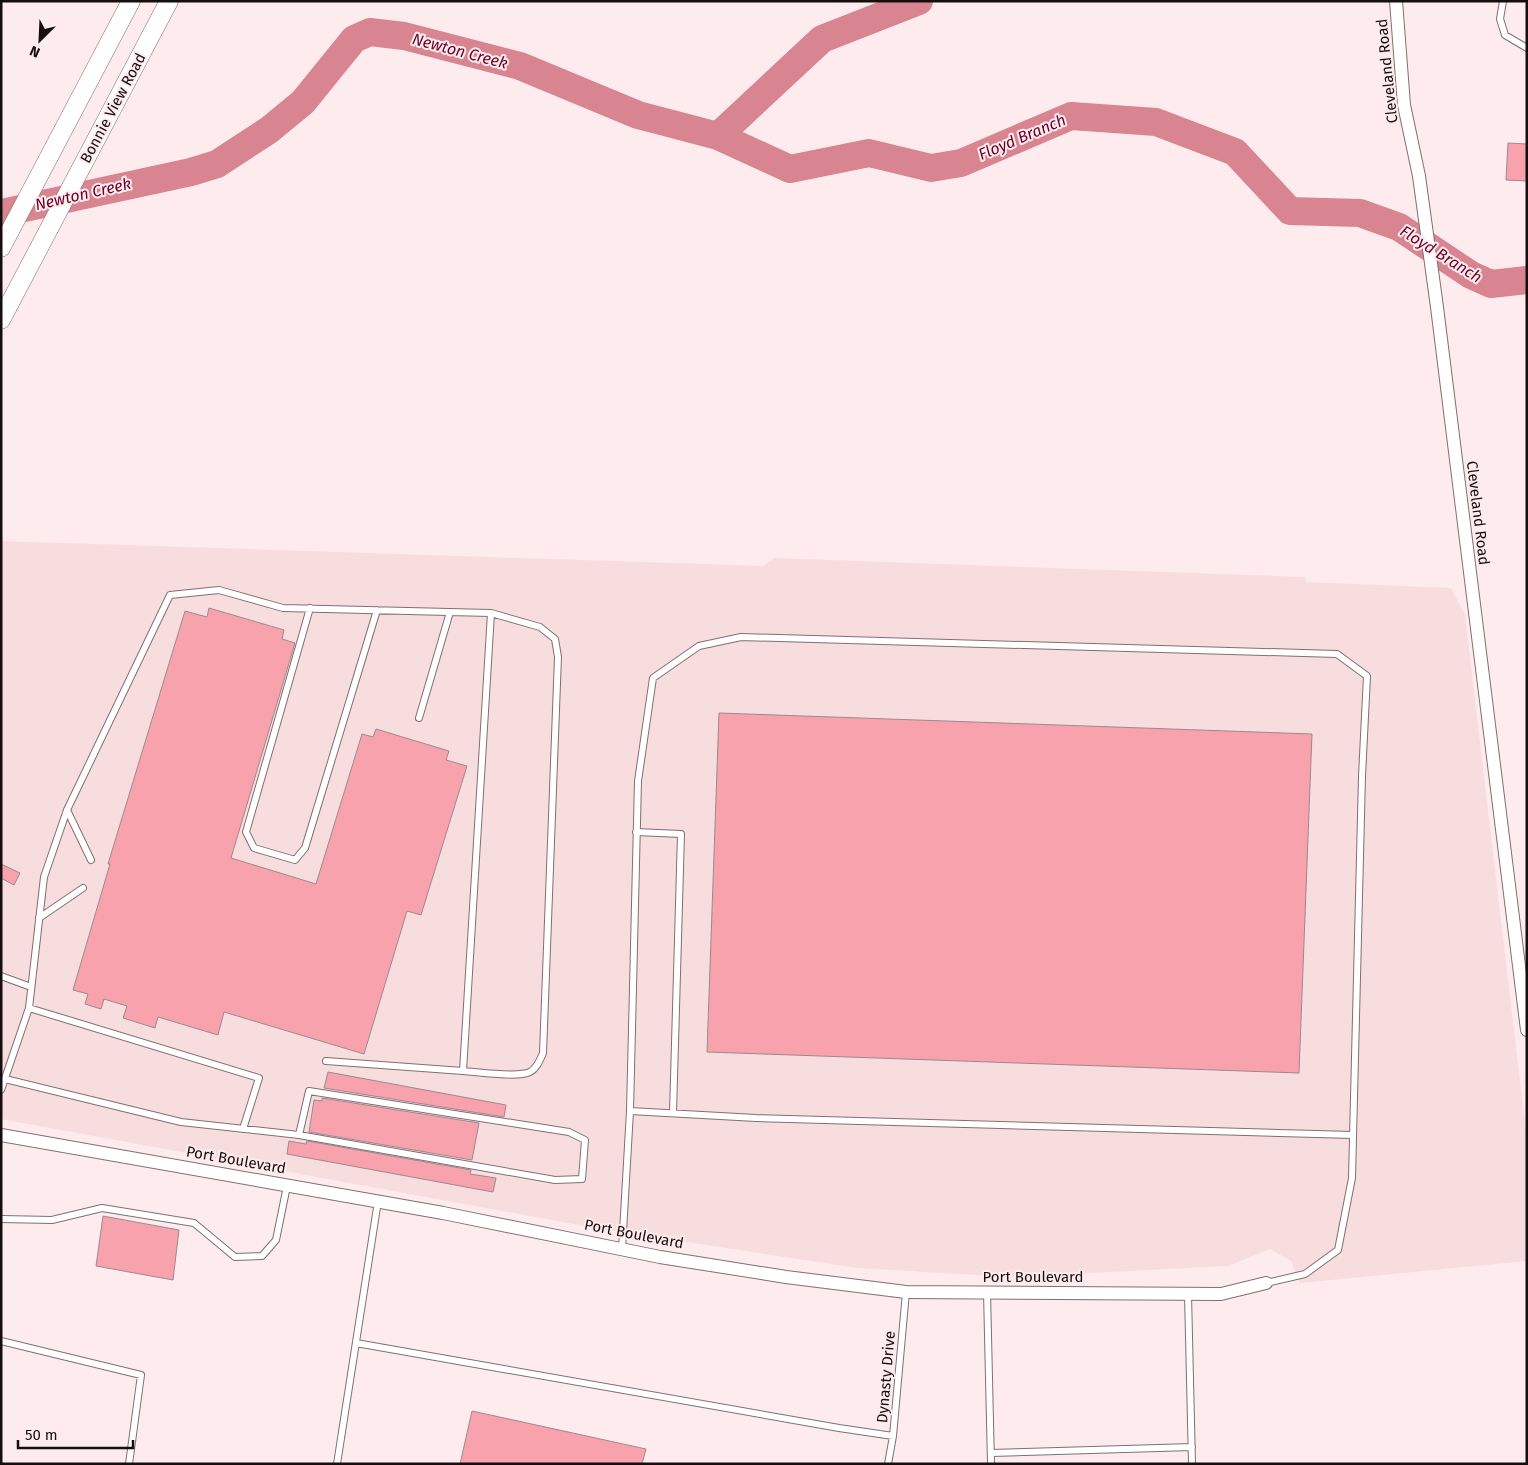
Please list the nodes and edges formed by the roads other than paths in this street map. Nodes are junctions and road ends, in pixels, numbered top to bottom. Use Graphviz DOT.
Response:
graph roads {
  1 [pos="131,1"];
  2 [pos="169,1"];
  3 [pos="1396,1"];
  4 [pos="1503,1"];
  5 [pos="1527,48"];
  6 [pos="1,248"];
  7 [pos="1,320"];
  8 [pos="310,608"];
  9 [pos="377,610"];
  10 [pos="450,612"];
  11 [pos="491,613"];
  12 [pos="419,718"];
  13 [pos="67,810"];
  14 [pos="636,832"];
  15 [pos="91,860"];
  16 [pos="83,888"];
  17 [pos="39,918"];
  18 [pos="1,976"];
  19 [pos="31,987"];
  20 [pos="29,1008"];
  21 [pos="1527,1030"];
  22 [pos="326,1061"];
  23 [pos="463,1071"];
  24 [pos="5,1079"];
  25 [pos="1,1090"];
  26 [pos="630,1111"];
  27 [pos="673,1113"];
  28 [pos="243,1129"];
  29 [pos="1,1135"];
  30 [pos="299,1135"];
  31 [pos="1353,1135"];
  32 [pos="287,1186"];
  33 [pos="378,1201"];
  34 [pos="1,1219"];
  35 [pos="622,1249"];
  36 [pos="1266,1283"];
  37 [pos="906,1292"];
  38 [pos="987,1292"];
  39 [pos="1188,1294"];
  40 [pos="1,1341"];
  41 [pos="356,1343"];
  42 [pos="893,1436"];
  43 [pos="1192,1447"];
  44 [pos="991,1452"];
  45 [pos="130,1464"];
  46 [pos="337,1464"];
  47 [pos="888,1464"];
  48 [pos="991,1464"];
  49 [pos="1192,1464"];
  1 -- 6 [label="main road"];
  2 -- 7 [label="main road, Bonnie View Road"];
  3 -- 21 [label="street, Cleveland Road"];
  4 -- 5 [label="lane"];
  8 -- 9 [label="lane"];
  8 -- 9 [label="lane"];
  8 -- 13 [label="lane"];
  9 -- 10 [label="lane"];
  10 -- 11 [label="lane"];
  10 -- 12 [label="lane"];
  11 -- 23 [label="lane"];
  11 -- 23 [label="lane"];
  13 -- 15 [label="lane"];
  13 -- 17 [label="lane"];
  14 -- 26 [label="lane"];
  14 -- 27 [label="lane"];
  14 -- 31 [label="lane"];
  16 -- 17 [label="lane"];
  17 -- 19 [label="lane"];
  18 -- 19 [label="lane"];
  19 -- 20 [label="lane"];
  20 -- 24 [label="lane"];
  20 -- 28 [label="lane"];
  22 -- 23 [label="lane"];
  24 -- 25 [label="lane"];
  24 -- 28 [label="lane"];
  26 -- 27 [label="lane"];
  26 -- 35 [label="lane"];
  27 -- 31 [label="lane"];
  28 -- 30 [label="lane"];
  29 -- 32 [label="street, Port Boulevard"];
  30 -- 30 [label="lane"];
  31 -- 36 [label="lane"];
  32 -- 33 [label="street, Port Boulevard"];
  32 -- 34 [label="lane"];
  33 -- 35 [label="street, Port Boulevard"];
  33 -- 41 [label="lane"];
  35 -- 37 [label="street, Port Boulevard"];
  36 -- 39 [label="street, Port Boulevard"];
  37 -- 38 [label="street, Port Boulevard"];
  37 -- 42 [label="lane, Dynasty Drive"];
  38 -- 39 [label="street, Port Boulevard"];
  38 -- 44 [label="lane"];
  39 -- 43 [label="lane"];
  40 -- 45 [label="lane"];
  41 -- 42 [label="lane"];
  41 -- 46 [label="lane"];
  42 -- 47 [label="lane, Dynasty Drive"];
  43 -- 44 [label="lane"];
  43 -- 49 [label="lane"];
  44 -- 48 [label="lane"];
}
